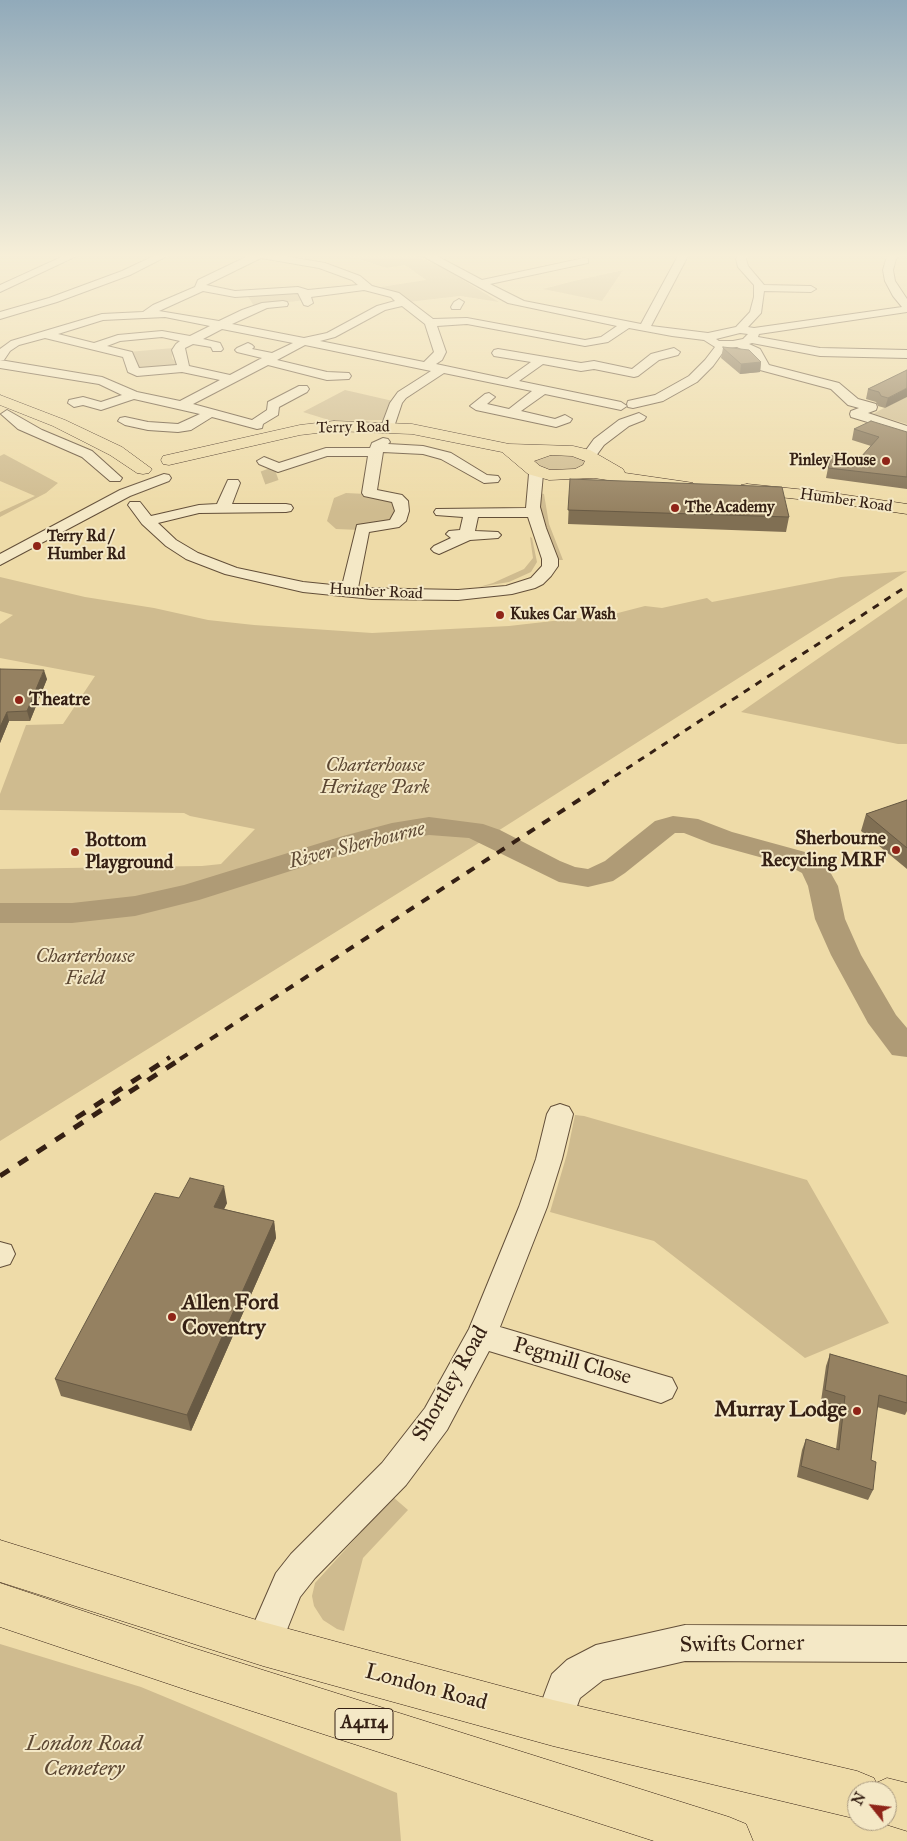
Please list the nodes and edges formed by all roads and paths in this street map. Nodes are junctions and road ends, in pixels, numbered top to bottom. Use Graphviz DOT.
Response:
graph roads {
  1 [pos="25,340"];
  2 [pos="66,340"];
  3 [pos="113,340"];
  4 [pos="191,340"];
  5 [pos="294,340"];
  6 [pos="312,340"];
  7 [pos="436,340"];
  8 [pos="576,340"];
  9 [pos="604,340"];
  10 [pos="709,340"];
  11 [pos="741,340"];
  12 [pos="749,340"];
  13 [pos="758,340"];
  14 [pos="304,342"];
  15 [pos="722,345"];
  16 [pos="93,347"];
  17 [pos="248,347"];
  18 [pos="217,349"];
  19 [pos="507,352"];
  20 [pos="674,352"];
  21 [pos="907,354"];
  22 [pos="0,356"];
  23 [pos="606,357"];
  24 [pos="269,359"];
  25 [pos="541,360"];
  26 [pos="323,362"];
  27 [pos="0,364"];
  28 [pos="594,365"];
  29 [pos="426,366"];
  30 [pos="182,368"];
  31 [pos="447,370"];
  32 [pos="306,371"];
  33 [pos="137,372"];
  34 [pos="54,373"];
  35 [pos="345,376"];
  36 [pos="232,379"];
  37 [pos="108,383"];
  38 [pos="509,383"];
  39 [pos="35,384"];
  40 [pos="303,389"];
  41 [pos="542,390"];
  42 [pos="133,395"];
  43 [pos="489,397"];
  44 [pos="659,398"];
  45 [pos="74,403"];
  46 [pos="182,405"];
  47 [pos="4,407"];
  48 [pos="478,407"];
  49 [pos="649,407"];
  50 [pos="210,413"];
  51 [pos="511,413"];
  52 [pos="624,413"];
  53 [pos="45,416"];
  54 [pos="465,416"];
  55 [pos="125,422"];
  56 [pos="560,423"];
  57 [pos="23,426"];
  58 [pos="907,430"];
  59 [pos="381,442"];
  60 [pos="599,442"];
  61 [pos="494,445"];
  62 [pos="556,450"];
  63 [pos="214,451"];
  64 [pos="589,458"];
  65 [pos="264,461"];
  66 [pos="148,467"];
  67 [pos="178,473"];
  68 [pos="532,473"];
  69 [pos="578,474"];
  70 [pos="493,479"];
  71 [pos="636,480"];
  72 [pos="233,483"];
  73 [pos="701,488"];
  74 [pos="734,489"];
  75 [pos="130,499"];
  76 [pos="223,508"];
  77 [pos="286,508"];
  78 [pos="907,509"];
  79 [pos="441,512"];
  80 [pos="471,512"];
  81 [pos="534,513"];
  82 [pos="147,522"];
  83 [pos="440,532"];
  84 [pos="493,535"];
  85 [pos="467,536"];
  86 [pos="433,552"];
  87 [pos="0,560"];
  88 [pos="349,592"];
  89 [pos="560,1114"];
  90 [pos="482,1335"];
  91 [pos="662,1388"];
  92 [pos="0,1561"];
  93 [pos="0,1605"];
  94 [pos="264,1644"];
  95 [pos="907,1644"];
  96 [pos="553,1724"];
  97 [pos="847,1794"];
  98 [pos="729,1841"];
  1 -- 22 [label="street"];
  2 -- 16 [label="street"];
  3 -- 16 [label="street"];
  4 -- 18 [label="street"];
  4 -- 30 [label="street"];
  5 -- 14 [label="street"];
  6 -- 14 [label="street"];
  7 -- 29 [label="street"];
  8 -- 9 [label="street"];
  10 -- 15 [label="street"];
  11 -- 15 [label="street"];
  12 -- 58 [label="street"];
  13 -- 21 [label="street"];
  14 -- 24 [label="street"];
  14 -- 29 [label="street"];
  15 -- 44 [label="street"];
  16 -- 33 [label="street"];
  17 -- 24 [label="street"];
  19 -- 25 [label="street"];
  20 -- 28 [label="street"];
  23 -- 28 [label="street"];
  24 -- 32 [label="street"];
  24 -- 36 [label="street"];
  25 -- 28 [label="street"];
  25 -- 38 [label="street"];
  26 -- 32 [label="street"];
  27 -- 34 [label="street"];
  29 -- 31 [label="street"];
  30 -- 33 [label="street"];
  30 -- 36 [label="street"];
  31 -- 38 [label="street"];
  31 -- 59 [label="street"];
  32 -- 35 [label="street"];
  33 -- 37 [label="street"];
  34 -- 37 [label="street"];
  34 -- 39 [label="street"];
  36 -- 46 [label="street"];
  37 -- 42 [label="street"];
  38 -- 41 [label="street"];
  40 -- 50 [label="street"];
  41 -- 51 [label="street"];
  41 -- 52 [label="street"];
  42 -- 45 [label="street"];
  42 -- 46 [label="street"];
  43 -- 48 [label="street"];
  44 -- 49 [label="street"];
  44 -- 52 [label="street"];
  46 -- 50 [label="street"];
  47 -- 53 [label="main road"];
  47 -- 57 [label="street"];
  48 -- 51 [label="street"];
  48 -- 54 [label="street"];
  49 -- 52 [label="street"];
  49 -- 52 [label="street"];
  50 -- 55 [label="street"];
  51 -- 56 [label="street"];
  52 -- 60 [label="street"];
  53 -- 57 [label="street"];
  53 -- 66 [label="main road"];
  57 -- 66 [label="street"];
  59 -- 61 [label="main road, Terry Road"];
  59 -- 63 [label="main road, Terry Road"];
  59 -- 65 [label="street"];
  59 -- 70 [label="street"];
  59 -- 88 [label="street"];
  60 -- 62 [label="street"];
  60 -- 64 [label="street"];
  61 -- 62 [label="main road, Terry Road"];
  61 -- 68 [label="main road, Terry Road"];
  62 -- 64 [label="main road, Terry Road"];
  62 -- 68 [label="main road"];
  63 -- 66 [label="main road, Terry Road"];
  63 -- 67 [label="main road, Terry Road"];
  64 -- 69 [label="main road"];
  64 -- 71 [label="main road"];
  66 -- 67 [label="main road"];
  66 -- 67 [label="main road"];
  66 -- 75 [label="street, Terry Road"];
  67 -- 75 [label="street, Terry Road"];
  68 -- 69 [label="main road, Terry Road"];
  68 -- 81 [label="street, Humber Road"];
  69 -- 71 [label="main road"];
  71 -- 73 [label="main road"];
  72 -- 76 [label="street"];
  74 -- 78 [label="main road, Humber Road"];
  75 -- 82 [label="street, Humber Road"];
  75 -- 87 [label="street, Terry Road"];
  76 -- 77 [label="street"];
  76 -- 82 [label="street"];
  79 -- 80 [label="street"];
  80 -- 81 [label="street"];
  80 -- 85 [label="street"];
  81 -- 88 [label="street, Humber Road"];
  82 -- 88 [label="street, Humber Road"];
  83 -- 85 [label="street"];
  84 -- 85 [label="street"];
  85 -- 86 [label="street"];
  89 -- 90 [label="street, Shortley Road"];
  90 -- 91 [label="street, Pegmill Close"];
  90 -- 94 [label="street, Shortley Road"];
  92 -- 94 [label="main road, London Road"];
  93 -- 98 [label="main road, A4114"];
  94 -- 96 [label="main road, London Road"];
  95 -- 96 [label="street, Swifts Corner"];
  96 -- 97 [label="main road, London Road"];
}
